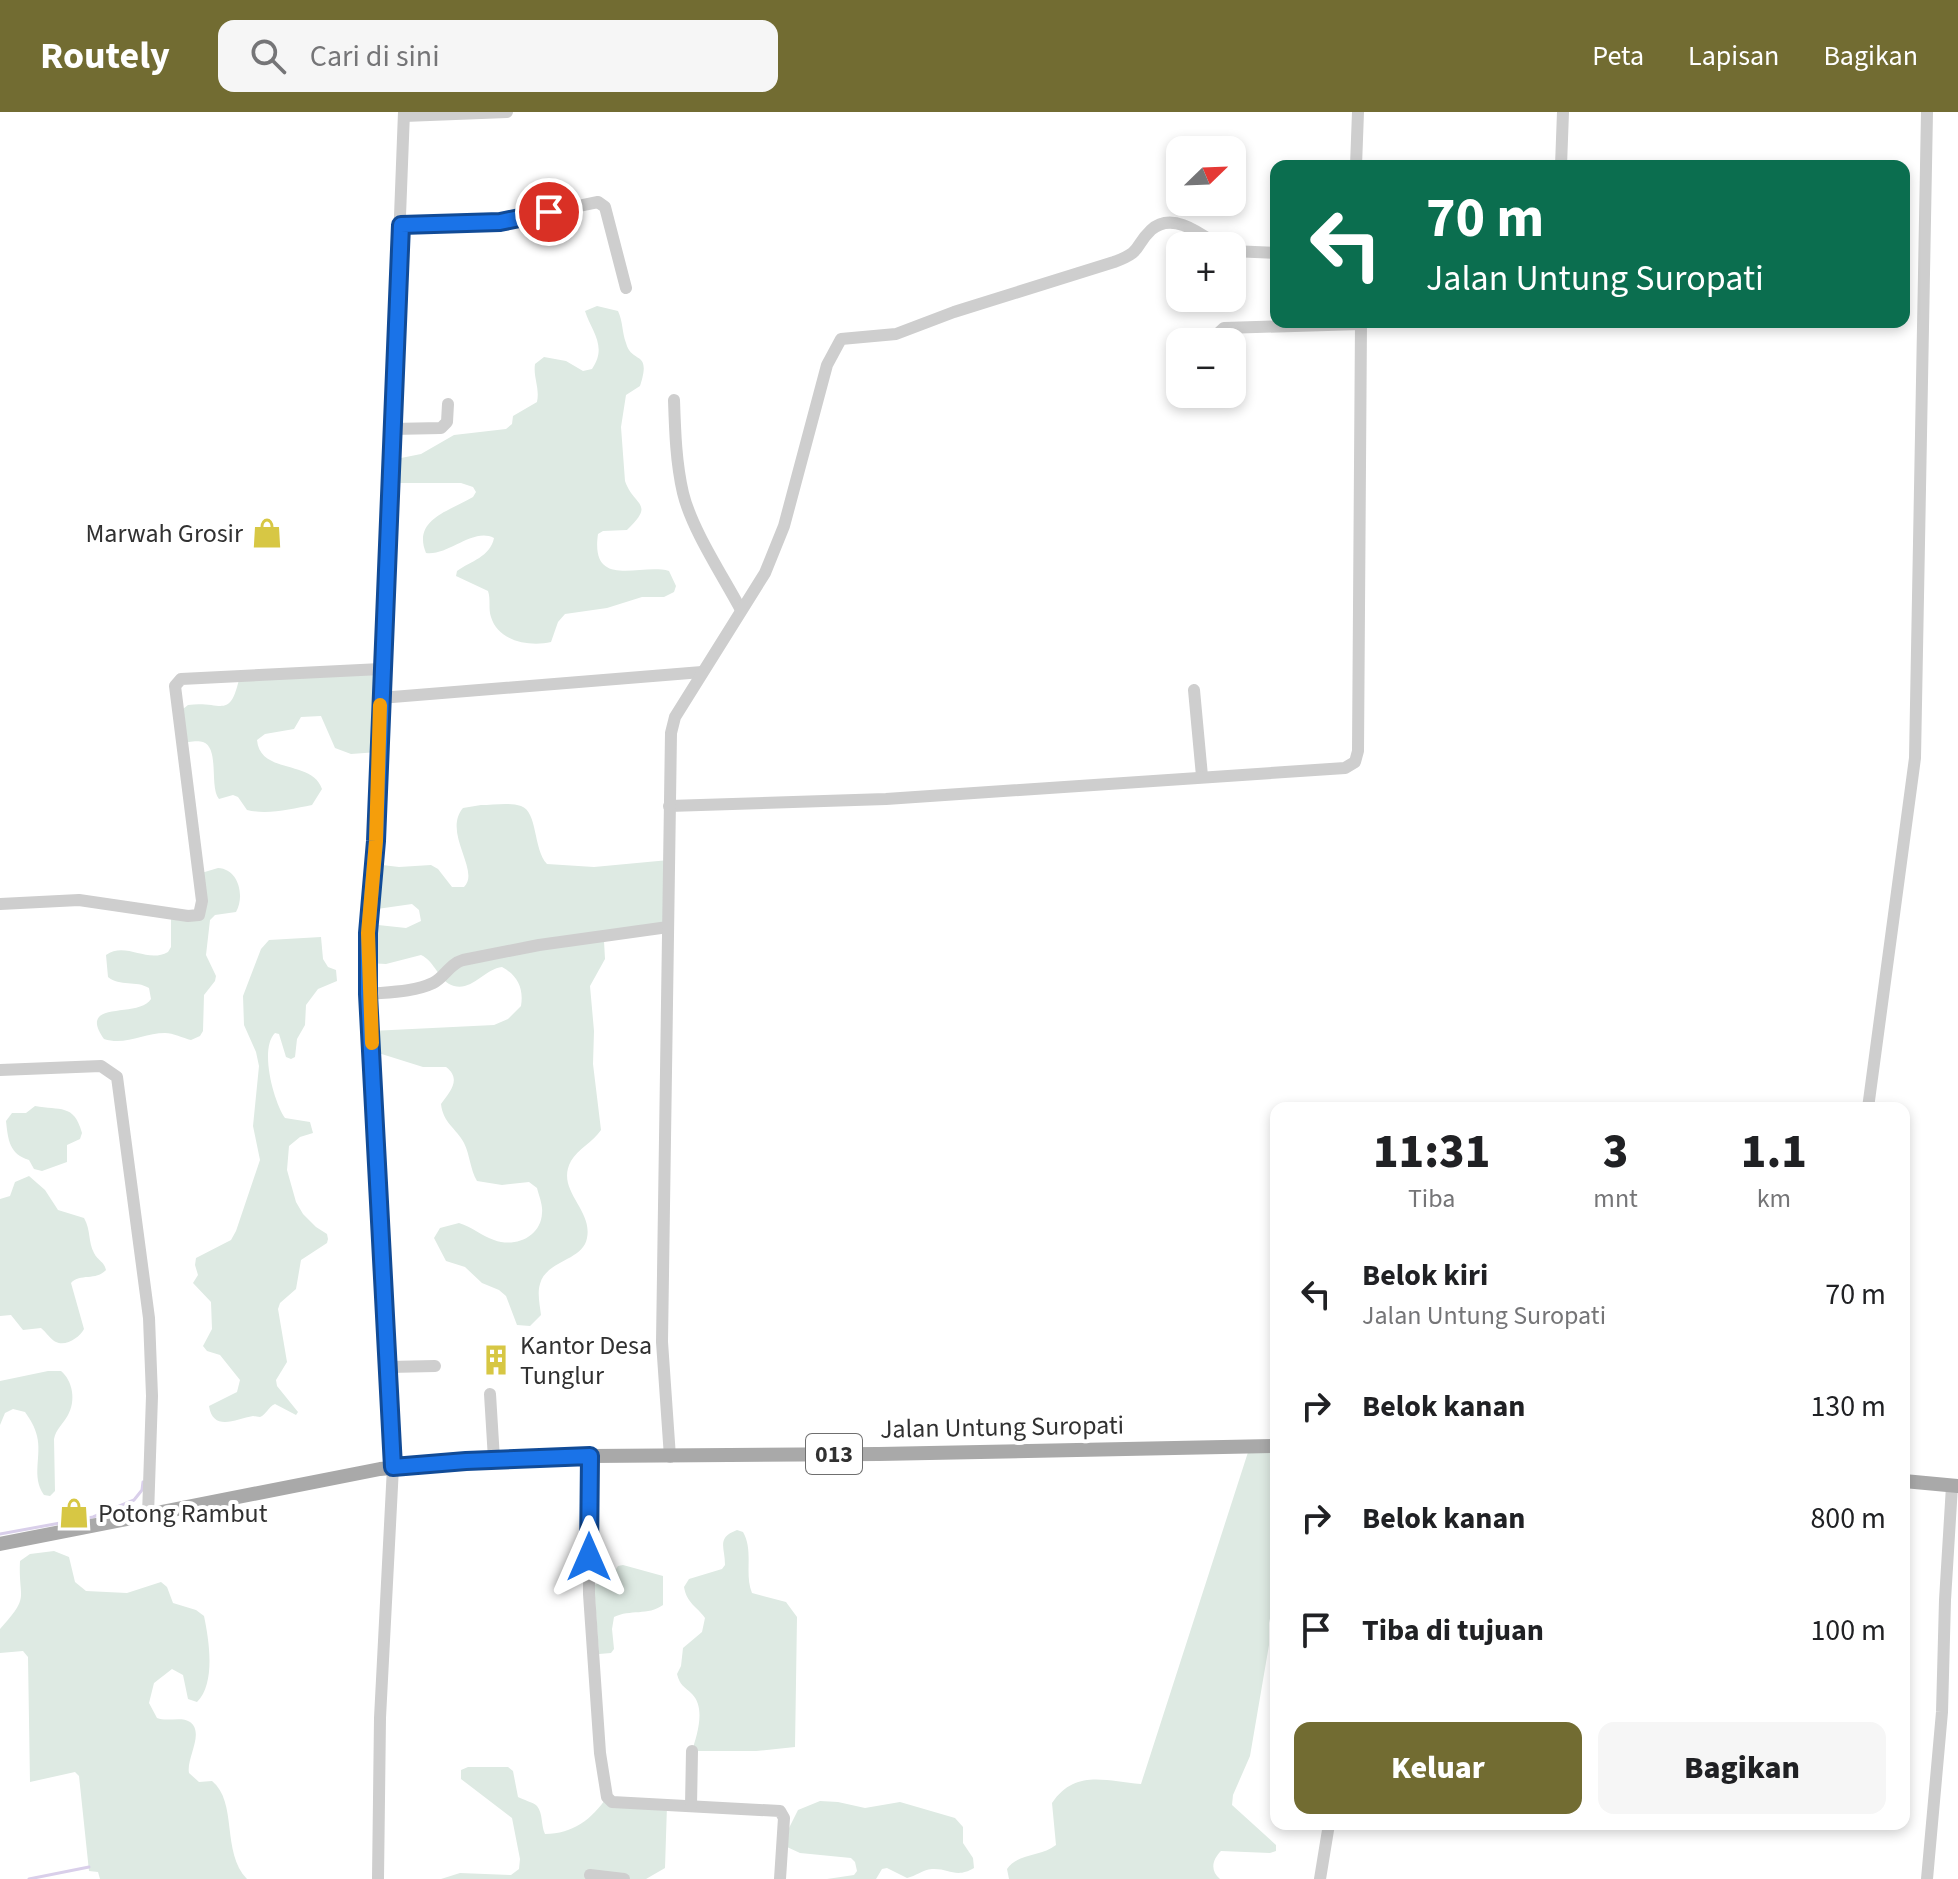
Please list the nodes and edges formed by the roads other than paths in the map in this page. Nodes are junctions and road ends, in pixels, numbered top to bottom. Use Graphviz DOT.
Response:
graph roads {
  1 [pos="507,112"];
  2 [pos="1358,112"];
  3 [pos="1563,112"];
  4 [pos="1927,112"];
  5 [pos="404,114"];
  6 [pos="1356,160"];
  7 [pos="1561,160"];
  8 [pos="401,225"];
  9 [pos="1195,232"];
  10 [pos="1246,252"];
  11 [pos="1270,253"];
  12 [pos="626,288"];
  13 [pos="1270,326"];
  14 [pos="1224,328"];
  15 [pos="1361,328"];
  16 [pos="674,400"];
  17 [pos="448,404"];
  18 [pos="392,429"];
  19 [pos="741,610"];
  20 [pos="381,669"];
  21 [pos="702,672"];
  22 [pos="1194,690"];
  23 [pos="380,698"];
  24 [pos="1202,776"];
  25 [pos="669,806"];
  26 [pos="0,904"];
  27 [pos="668,927"];
  28 [pos="368,994"];
  29 [pos="0,1070"];
  30 [pos="1869,1102"];
  31 [pos="435,1366"];
  32 [pos="389,1367"];
  33 [pos="490,1394"];
  34 [pos="1270,1446"];
  35 [pos="590,1456"];
  36 [pos="670,1457"];
  37 [pos="494,1459"];
  38 [pos="393,1467"];
  39 [pos="1910,1482"];
  40 [pos="1955,1486"];
  41 [pos="148,1515"];
  42 [pos="0,1544"];
  43 [pos="692,1751"];
  44 [pos="691,1806"];
  45 [pos="1328,1830"];
  46 [pos="590,1875"];
  47 [pos="378,1879"];
  48 [pos="624,1879"];
  49 [pos="780,1879"];
  50 [pos="1320,1879"];
  51 [pos="1927,1879"];
  1 -- 5 [label="street"];
  2 -- 6 [label="street"];
  3 -- 7 [label="street"];
  4 -- 30 [label="street"];
  5 -- 8 [label="street"];
  8 -- 12 [label="street"];
  8 -- 18 [label="street"];
  9 -- 19 [label="street"];
  10 -- 11 [label="street"];
  13 -- 14 [label="street"];
  15 -- 24 [label="street"];
  16 -- 19 [label="street"];
  17 -- 18 [label="street"];
  18 -- 20 [label="street"];
  19 -- 21 [label="street"];
  20 -- 23 [label="street"];
  20 -- 26 [label="street"];
  21 -- 23 [label="street"];
  21 -- 25 [label="street"];
  22 -- 24 [label="street"];
  23 -- 28 [label="street"];
  24 -- 25 [label="street"];
  25 -- 27 [label="street"];
  27 -- 28 [label="street"];
  27 -- 36 [label="street"];
  28 -- 32 [label="street"];
  29 -- 41 [label="street"];
  31 -- 32 [label="street"];
  32 -- 38 [label="street"];
  33 -- 37 [label="street"];
  34 -- 36 [label="main road, Jalan Untung Suropati / 013"];
  35 -- 36 [label="main road, Jalan Untung Suropati / 013"];
  35 -- 37 [label="main road, Jalan Untung Suropati / 013"];
  35 -- 44 [label="street"];
  37 -- 38 [label="main road, Jalan Untung Suropati / 013"];
  38 -- 41 [label="main road, 013"];
  38 -- 47 [label="street"];
  39 -- 40 [label="main road"];
  40 -- 51 [label="street"];
  41 -- 42 [label="main road, 013"];
  43 -- 44 [label="street"];
  44 -- 49 [label="street"];
  45 -- 50 [label="street"];
  46 -- 48 [label="street"];
}
